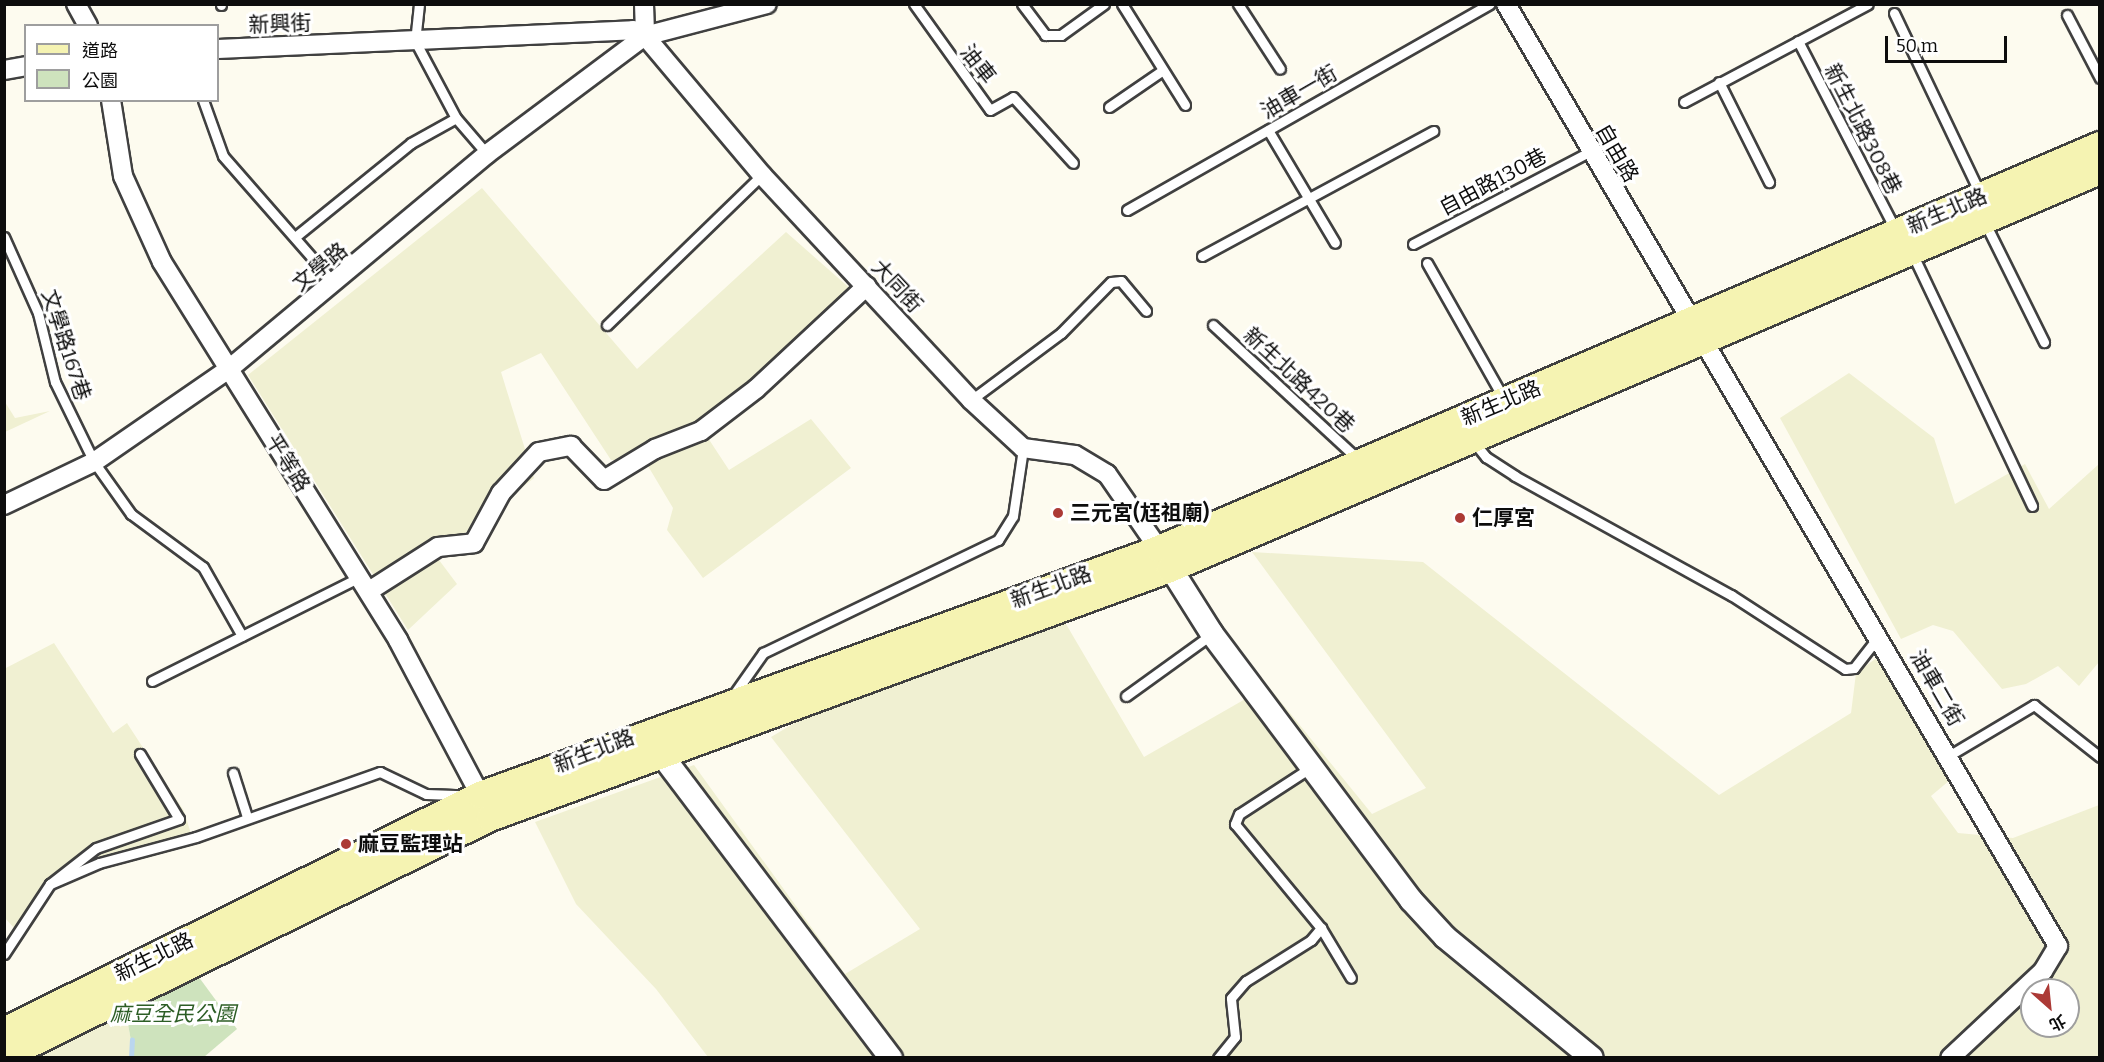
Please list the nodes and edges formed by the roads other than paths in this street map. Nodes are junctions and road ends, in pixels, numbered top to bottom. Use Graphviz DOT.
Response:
graph roads {
  1 [pos="76,4"];
  2 [pos="419,4"];
  3 [pos="644,4"];
  4 [pos="767,4"];
  5 [pos="914,4"];
  6 [pos="1022,4"];
  7 [pos="1104,4"];
  8 [pos="1122,4"];
  9 [pos="1238,4"];
  10 [pos="1489,4"];
  11 [pos="1506,4"];
  12 [pos="1868,4"];
  13 [pos="1894,13"];
  14 [pos="2067,15"];
  15 [pos="87,24"];
  16 [pos="645,36"];
  17 [pos="415,41"];
  18 [pos="1798,41"];
  19 [pos="219,49"];
  20 [pos="24,66"];
  21 [pos="1280,69"];
  22 [pos="4,70"];
  23 [pos="1163,70"];
  24 [pos="2100,78"];
  25 [pos="1719,82"];
  26 [pos="111,102"];
  27 [pos="204,102"];
  28 [pos="1684,102"];
  29 [pos="1185,105"];
  30 [pos="1109,107"];
  31 [pos="456,118"];
  32 [pos="1268,130"];
  33 [pos="1433,131"];
  34 [pos="2100,145"];
  35 [pos="1591,152"];
  36 [pos="487,154"];
  37 [pos="1073,163"];
  38 [pos="2100,171"];
  39 [pos="762,175"];
  40 [pos="1769,182"];
  41 [pos="1309,199"];
  42 [pos="1983,209"];
  43 [pos="1127,210"];
  44 [pos="1896,232"];
  45 [pos="4,237"];
  46 [pos="295,237"];
  47 [pos="1335,243"];
  48 [pos="1413,244"];
  49 [pos="1911,253"];
  50 [pos="1202,256"];
  51 [pos="1427,263"];
  52 [pos="336,285"];
  53 [pos="867,286"];
  54 [pos="1146,311"];
  55 [pos="607,325"];
  56 [pos="1213,325"];
  57 [pos="1697,333"];
  58 [pos="2044,342"];
  59 [pos="229,369"];
  60 [pos="971,400"];
  61 [pos="1505,401"];
  62 [pos="1468,430"];
  63 [pos="1023,448"];
  64 [pos="94,462"];
  65 [pos="1361,462"];
  66 [pos="4,506"];
  67 [pos="2032,506"];
  68 [pos="1164,559"];
  69 [pos="364,584"];
  70 [pos="1212,634"];
  71 [pos="1880,635"];
  72 [pos="242,636"];
  73 [pos="152,681"];
  74 [pos="1126,696"];
  75 [pos="729,702"];
  76 [pos="647,731"];
  77 [pos="140,754"];
  78 [pos="657,755"];
  79 [pos="1950,755"];
  80 [pos="2100,757"];
  81 [pos="1314,766"];
  82 [pos="233,773"];
  83 [pos="480,795"];
  84 [pos="247,818"];
  85 [pos="490,818"];
  86 [pos="50,884"];
  87 [pos="1321,928"];
  88 [pos="4,954"];
  89 [pos="1351,978"];
  90 [pos="4,1031"];
  91 [pos="4,1057"];
  92 [pos="891,1058"];
  93 [pos="1218,1058"];
  94 [pos="1592,1058"];
  95 [pos="1950,1058"];
  1 -- 15 [label="street"];
  2 -- 17 [label="lane"];
  3 -- 16 [label="street"];
  4 -- 16 [label="street, 新興街"];
  5 -- 37 [label="lane, 油車"];
  6 -- 7 [label="lane"];
  8 -- 23 [label="lane"];
  9 -- 21 [label="lane"];
  10 -- 32 [label="lane, 油車一街"];
  11 -- 35 [label="street, 自由路"];
  12 -- 18 [label="lane"];
  13 -- 42 [label="lane"];
  14 -- 24 [label="lane"];
  16 -- 17 [label="street, 新興街"];
  16 -- 36 [label="street, 文學路"];
  16 -- 39 [label="street, 大同街"];
  17 -- 19 [label="street, 新興街"];
  17 -- 31 [label="lane"];
  18 -- 25 [label="lane"];
  18 -- 44 [label="lane, 新生北路308巷"];
  20 -- 22 [label="street"];
  23 -- 29 [label="lane"];
  23 -- 30 [label="lane"];
  25 -- 28 [label="lane"];
  25 -- 40 [label="lane"];
  26 -- 59 [label="street, 平等路"];
  27 -- 46 [label="lane"];
  31 -- 36 [label="lane"];
  31 -- 46 [label="lane"];
  32 -- 41 [label="lane"];
  32 -- 43 [label="lane, 油車一街"];
  33 -- 41 [label="lane"];
  34 -- 42 [label="main road, 新生北路"];
  35 -- 48 [label="lane, 自由路130巷"];
  35 -- 57 [label="street, 自由路"];
  36 -- 52 [label="street, 文學路"];
  38 -- 42 [label="main road, 新生北路"];
  39 -- 53 [label="street, 大同街"];
  39 -- 55 [label="lane"];
  41 -- 47 [label="lane"];
  41 -- 50 [label="lane"];
  42 -- 44 [label="main road, 新生北路"];
  42 -- 49 [label="main road, 新生北路"];
  42 -- 58 [label="lane"];
  44 -- 57 [label="main road, 新生北路"];
  45 -- 64 [label="lane, 文學路167巷"];
  46 -- 52 [label="lane"];
  49 -- 57 [label="main road, 新生北路"];
  49 -- 67 [label="lane"];
  51 -- 61 [label="lane"];
  52 -- 59 [label="street, 文學路"];
  53 -- 60 [label="street, 大同街"];
  53 -- 69 [label="street"];
  54 -- 60 [label="lane"];
  56 -- 65 [label="lane, 新生北路420巷"];
  57 -- 61 [label="main road, 新生北路"];
  57 -- 62 [label="main road, 新生北路"];
  57 -- 71 [label="street, 油車二街"];
  59 -- 64 [label="street, 文學路"];
  59 -- 69 [label="street, 平等路"];
  60 -- 63 [label="street, 大同街"];
  61 -- 62 [label="main road, 新生北路"];
  62 -- 65 [label="main road, 新生北路"];
  62 -- 68 [label="main road, 新生北路"];
  62 -- 71 [label="lane"];
  63 -- 68 [label="street"];
  63 -- 75 [label="lane"];
  64 -- 66 [label="street, 文學路"];
  64 -- 72 [label="lane, 文學路167巷"];
  65 -- 68 [label="main road, 新生北路"];
  68 -- 70 [label="street"];
  68 -- 75 [label="main road, 新生北路"];
  68 -- 78 [label="main road, 新生北路"];
  69 -- 72 [label="lane"];
  69 -- 83 [label="street, 平等路"];
  70 -- 74 [label="lane"];
  70 -- 81 [label="street"];
  71 -- 79 [label="street, 油車二街"];
  72 -- 73 [label="lane"];
  75 -- 76 [label="main road, 新生北路"];
  76 -- 78 [label="street"];
  76 -- 83 [label="main road, 新生北路"];
  77 -- 86 [label="lane"];
  78 -- 85 [label="main road, 新生北路"];
  78 -- 92 [label="street"];
  79 -- 80 [label="lane"];
  79 -- 95 [label="street, 油車二街"];
  81 -- 87 [label="lane"];
  81 -- 94 [label="street"];
  82 -- 84 [label="lane"];
  83 -- 84 [label="lane"];
  83 -- 85 [label="street, 平等路"];
  83 -- 90 [label="main road, 新生北路"];
  84 -- 86 [label="lane"];
  85 -- 91 [label="main road, 新生北路"];
  86 -- 88 [label="lane"];
  87 -- 89 [label="lane"];
  87 -- 93 [label="lane"];
}
